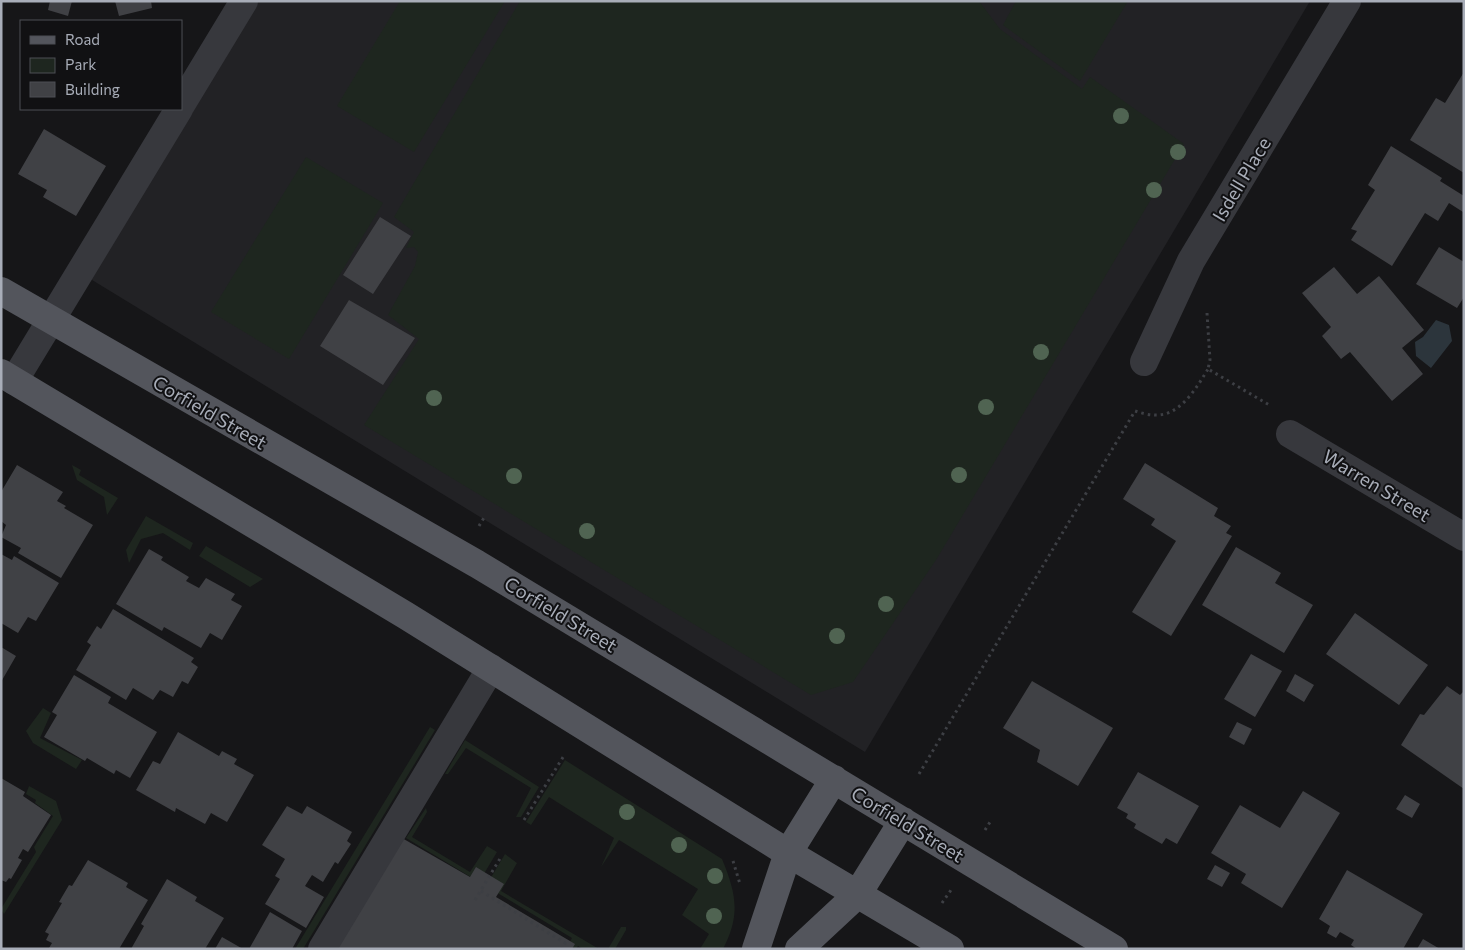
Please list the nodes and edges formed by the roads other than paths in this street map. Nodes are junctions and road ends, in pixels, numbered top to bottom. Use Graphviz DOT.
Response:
graph roads {
  1 [pos="244,1"];
  2 [pos="1347,1"];
  3 [pos="182,103"];
  4 [pos="178,110"];
  5 [pos="1,291"];
  6 [pos="50,321"];
  7 [pos="1144,362"];
  8 [pos="8,377"];
  9 [pos="1290,434"];
  10 [pos="1464,537"];
  11 [pos="491,668"];
  12 [pos="834,779"];
  13 [pos="902,821"];
  14 [pos="788,853"];
  15 [pos="857,894"];
  16 [pos="322,949"];
  17 [pos="756,949"];
  18 [pos="799,949"];
  19 [pos="950,949"];
  20 [pos="1114,949"];
  1 -- 3 [label="street"];
  2 -- 7 [label="street, Isdell Place"];
  4 -- 6 [label="street"];
  5 -- 6 [label="main road, Corfield Street"];
  6 -- 8 [label="street"];
  6 -- 12 [label="main road, Corfield Street"];
  8 -- 11 [label="main road"];
  9 -- 10 [label="street, Warren Street"];
  11 -- 14 [label="main road"];
  11 -- 16 [label="street"];
  12 -- 13 [label="main road, Corfield Street"];
  12 -- 14 [label="main road"];
  13 -- 15 [label="main road"];
  13 -- 20 [label="main road, Corfield Street"];
  14 -- 15 [label="main road"];
  14 -- 17 [label="main road"];
  15 -- 18 [label="main road"];
  15 -- 19 [label="main road"];
}
